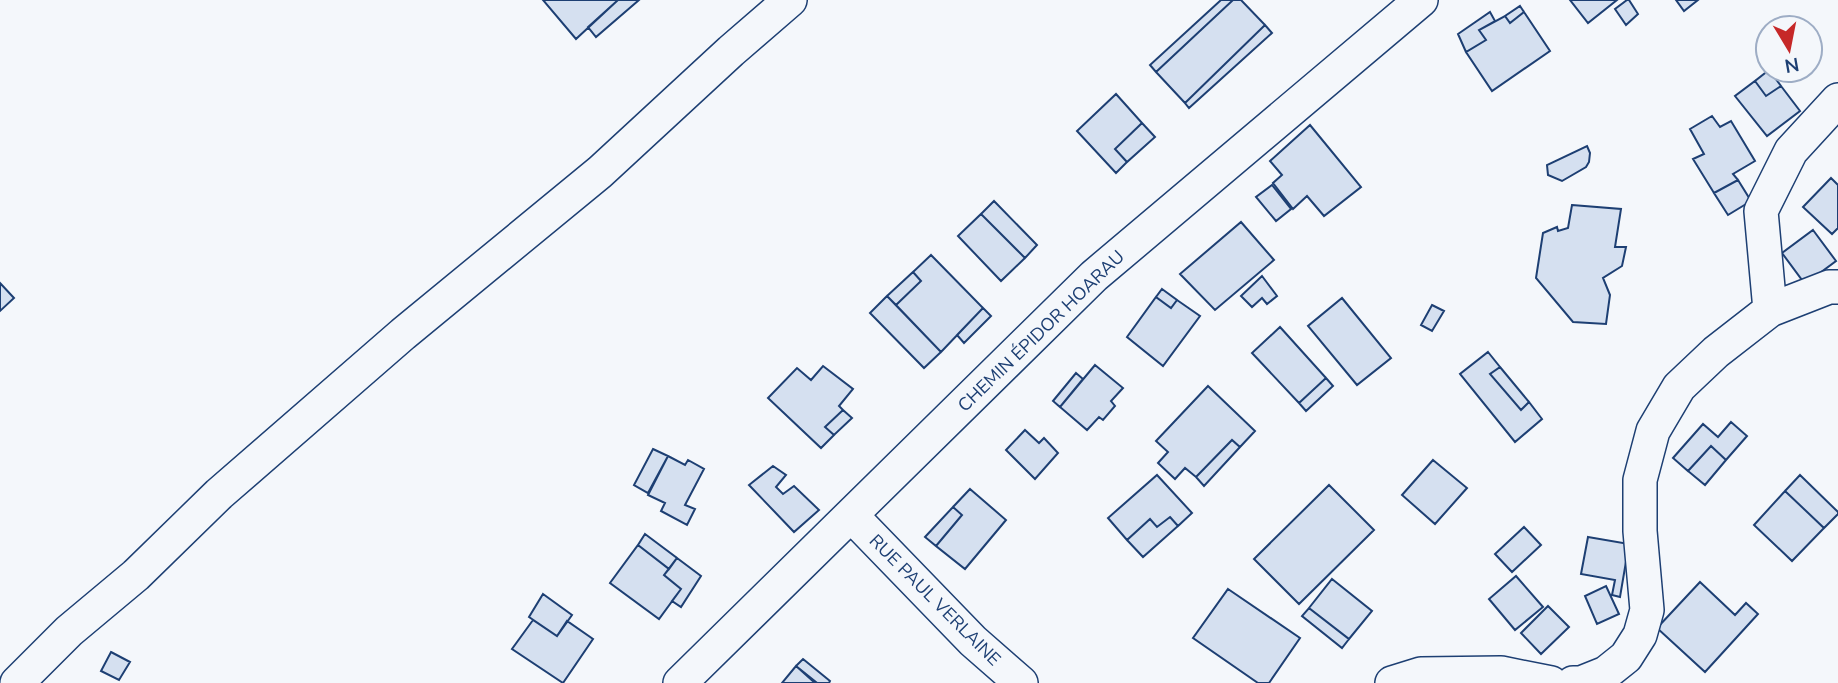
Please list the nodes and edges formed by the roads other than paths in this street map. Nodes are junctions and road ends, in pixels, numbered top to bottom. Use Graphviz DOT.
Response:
graph roads {
  1 [pos="790,0"];
  2 [pos="1421,0"];
  3 [pos="1838,100"];
  4 [pos="1838,287"];
  5 [pos="1770,310"];
  6 [pos="851,515"];
  7 [pos="17,683"];
  8 [pos="680,683"];
  9 [pos="1021,683"];
  10 [pos="1392,683"];
  11 [pos="1551,683"];
  12 [pos="1573,683"];
  1 -- 7 [label="street"];
  2 -- 6 [label="street, CHEMIN ÉPIDOR HOARAU"];
  3 -- 5 [label="street"];
  4 -- 5 [label="street"];
  5 -- 12 [label="street"];
  6 -- 8 [label="street, CHEMIN ÉPIDOR HOARAU"];
  6 -- 9 [label="street, RUE PAUL VERLAINE"];
  10 -- 11 [label="street"];
}
